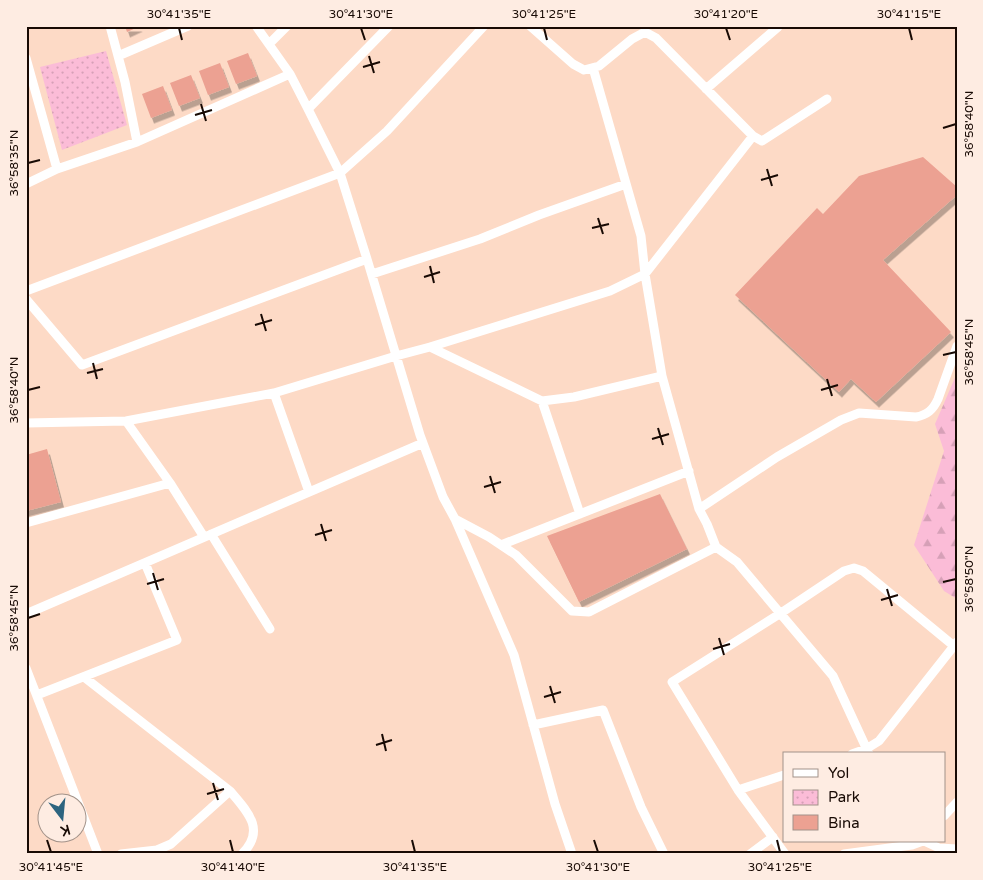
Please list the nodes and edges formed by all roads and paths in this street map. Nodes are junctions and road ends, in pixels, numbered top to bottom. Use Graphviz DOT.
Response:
graph roads {
  1 [pos="110,26"];
  2 [pos="188,26"];
  3 [pos="256,26"];
  4 [pos="287,26"];
  5 [pos="389,26"];
  6 [pos="484,26"];
  7 [pos="530,26"];
  8 [pos="778,27"];
  9 [pos="642,29"];
  10 [pos="269,44"];
  11 [pos="118,56"];
  12 [pos="26,58"];
  13 [pos="593,68"];
  14 [pos="290,74"];
  15 [pos="706,88"];
  16 [pos="827,98"];
  17 [pos="308,109"];
  18 [pos="753,136"];
  19 [pos="137,142"];
  20 [pos="57,169"];
  21 [pos="340,173"];
  22 [pos="26,184"];
  23 [pos="626,184"];
  24 [pos="367,259"];
  25 [pos="372,274"];
  26 [pos="645,274"];
  27 [pos="26,291"];
  28 [pos="26,299"];
  29 [pos="957,346"];
  30 [pos="430,347"];
  31 [pos="396,356"];
  32 [pos="662,376"];
  33 [pos="274,393"];
  34 [pos="542,401"];
  35 [pos="126,421"];
  36 [pos="26,423"];
  37 [pos="423,443"];
  38 [pos="689,471"];
  39 [pos="170,484"];
  40 [pos="309,492"];
  41 [pos="699,509"];
  42 [pos="580,514"];
  43 [pos="455,519"];
  44 [pos="26,523"];
  45 [pos="207,536"];
  46 [pos="501,545"];
  47 [pos="716,547"];
  48 [pos="146,563"];
  49 [pos="781,613"];
  50 [pos="26,614"];
  51 [pos="270,628"];
  52 [pos="955,644"];
  53 [pos="26,668"];
  54 [pos="84,677"];
  55 [pos="37,695"];
  56 [pos="533,725"];
  57 [pos="868,751"];
  58 [pos="783,776"];
  59 [pos="738,790"];
  60 [pos="230,792"];
  61 [pos="957,802"];
  62 [pos="946,814"];
  63 [pos="773,837"];
  64 [pos="925,842"];
  65 [pos="911,843"];
  66 [pos="957,849"];
  67 [pos="98,854"];
  68 [pos="121,854"];
  69 [pos="242,854"];
  70 [pos="572,854"];
  71 [pos="664,854"];
  72 [pos="750,854"];
  73 [pos="785,854"];
  74 [pos="844,854"];
  75 [pos="916,854"];
  1 -- 11 [label="street"];
  2 -- 11 [label="street"];
  3 -- 10 [label="street"];
  4 -- 10 [label="street"];
  5 -- 17 [label="street"];
  6 -- 21 [label="street"];
  7 -- 13 [label="street"];
  8 -- 15 [label="street"];
  9 -- 13 [label="street"];
  9 -- 15 [label="street"];
  10 -- 14 [label="street"];
  11 -- 19 [label="street"];
  12 -- 20 [label="street"];
  13 -- 23 [label="street"];
  14 -- 17 [label="street"];
  14 -- 19 [label="street"];
  15 -- 18 [label="street"];
  16 -- 18 [label="street"];
  17 -- 21 [label="street"];
  18 -- 26 [label="street"];
  19 -- 20 [label="street"];
  20 -- 22 [label="street"];
  21 -- 24 [label="street"];
  21 -- 27 [label="street"];
  23 -- 25 [label="street"];
  23 -- 26 [label="street"];
  24 -- 25 [label="street"];
  24 -- 28 [label="street"];
  25 -- 31 [label="street"];
  26 -- 30 [label="street"];
  26 -- 32 [label="street"];
  29 -- 41 [label="street"];
  30 -- 31 [label="street"];
  30 -- 34 [label="street"];
  31 -- 33 [label="street"];
  31 -- 37 [label="street"];
  32 -- 34 [label="street"];
  32 -- 38 [label="street"];
  33 -- 35 [label="street"];
  33 -- 40 [label="street"];
  34 -- 42 [label="street"];
  35 -- 36 [label="street"];
  35 -- 39 [label="street"];
  37 -- 40 [label="street"];
  37 -- 43 [label="street"];
  38 -- 41 [label="street"];
  38 -- 42 [label="street"];
  39 -- 44 [label="street"];
  39 -- 45 [label="street"];
  40 -- 45 [label="street"];
  41 -- 47 [label="street"];
  42 -- 46 [label="street"];
  43 -- 46 [label="street"];
  43 -- 56 [label="street"];
  45 -- 48 [label="street"];
  45 -- 51 [label="street"];
  46 -- 47 [label="street"];
  47 -- 49 [label="street"];
  48 -- 50 [label="street"];
  48 -- 54 [label="street"];
  49 -- 52 [label="street"];
  49 -- 57 [label="street"];
  49 -- 59 [label="street"];
  52 -- 57 [label="street"];
  53 -- 55 [label="street"];
  54 -- 55 [label="street"];
  54 -- 60 [label="street"];
  55 -- 67 [label="street"];
  56 -- 70 [label="street"];
  56 -- 71 [label="street"];
  58 -- 59 [label="street"];
  59 -- 63 [label="street"];
  60 -- 68 [label="street"];
  60 -- 69 [label="street"];
  61 -- 62 [label="street"];
  63 -- 72 [label="street"];
  63 -- 73 [label="street"];
  64 -- 66 [label="street"];
  65 -- 74 [label="street"];
  65 -- 75 [label="street"];
}
